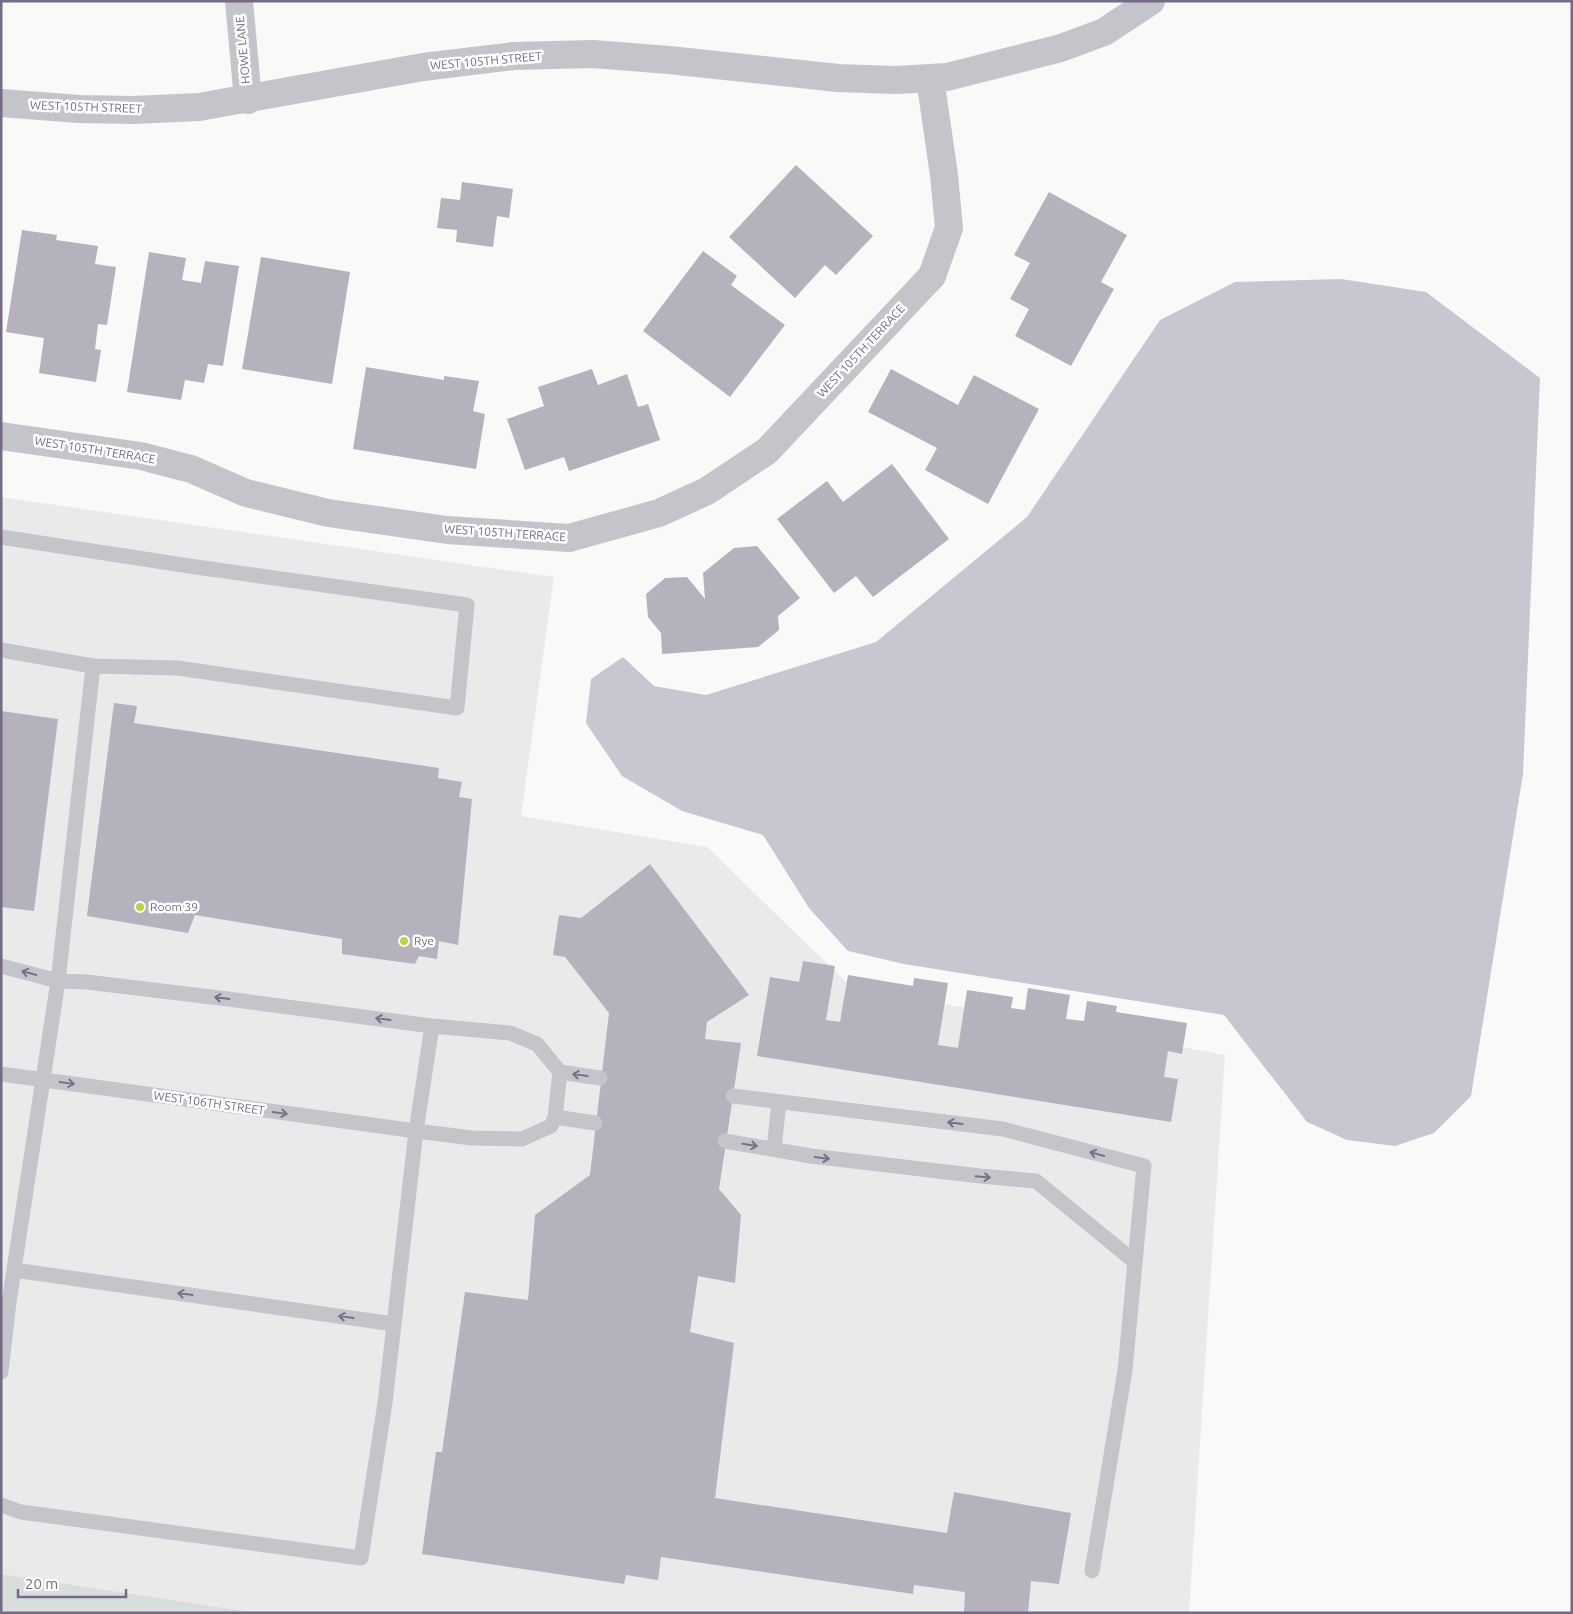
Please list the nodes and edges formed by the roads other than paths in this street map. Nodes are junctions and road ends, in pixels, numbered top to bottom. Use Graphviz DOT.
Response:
graph roads {
  1 [pos="239,1"];
  2 [pos="1151,1"];
  3 [pos="930,78"];
  4 [pos="248,100"];
  5 [pos="1,103"];
  6 [pos="1,436"];
  7 [pos="1,537"];
  8 [pos="1,650"];
  9 [pos="93,666"];
  10 [pos="1,966"];
  11 [pos="58,981"];
  12 [pos="432,1026"];
  13 [pos="560,1072"];
  14 [pos="1,1074"];
  15 [pos="600,1078"];
  16 [pos="44,1080"];
  17 [pos="733,1096"];
  18 [pos="779,1102"];
  19 [pos="556,1117"];
  20 [pos="596,1123"];
  21 [pos="416,1131"];
  22 [pos="726,1141"];
  23 [pos="774,1149"];
  24 [pos="1135,1262"];
  25 [pos="14,1270"];
  26 [pos="394,1324"];
  27 [pos="1,1372"];
  28 [pos="1,1505"];
  29 [pos="1092,1571"];
  1 -- 4 [label="street, HOWE LANE"];
  2 -- 3 [label="street, WEST 105TH STREET"];
  3 -- 4 [label="street, WEST 105TH STREET"];
  3 -- 6 [label="street, WEST 105TH TERRACE"];
  4 -- 5 [label="street, WEST 105TH STREET"];
  7 -- 9 [label="lane"];
  8 -- 9 [label="lane"];
  9 -- 11 [label="lane"];
  11 -- 10 [label="lane, one-way"];
  12 -- 11 [label="lane, one-way"];
  11 -- 16 [label="lane"];
  12 -- 13 [label="lane"];
  12 -- 21 [label="lane"];
  15 -- 13 [label="lane, one-way"];
  13 -- 19 [label="lane"];
  14 -- 16 [label="lane, WEST 106TH STREET"];
  16 -- 21 [label="lane, WEST 106TH STREET, one-way"];
  16 -- 25 [label="lane"];
  17 -- 18 [label="lane"];
  18 -- 23 [label="lane"];
  24 -- 18 [label="lane, one-way"];
  19 -- 20 [label="lane"];
  19 -- 21 [label="lane, WEST 106TH STREET"];
  21 -- 26 [label="lane"];
  22 -- 23 [label="lane, one-way"];
  23 -- 24 [label="lane, one-way"];
  24 -- 29 [label="lane"];
  26 -- 25 [label="lane, one-way"];
  25 -- 27 [label="lane"];
  26 -- 28 [label="lane"];
}
